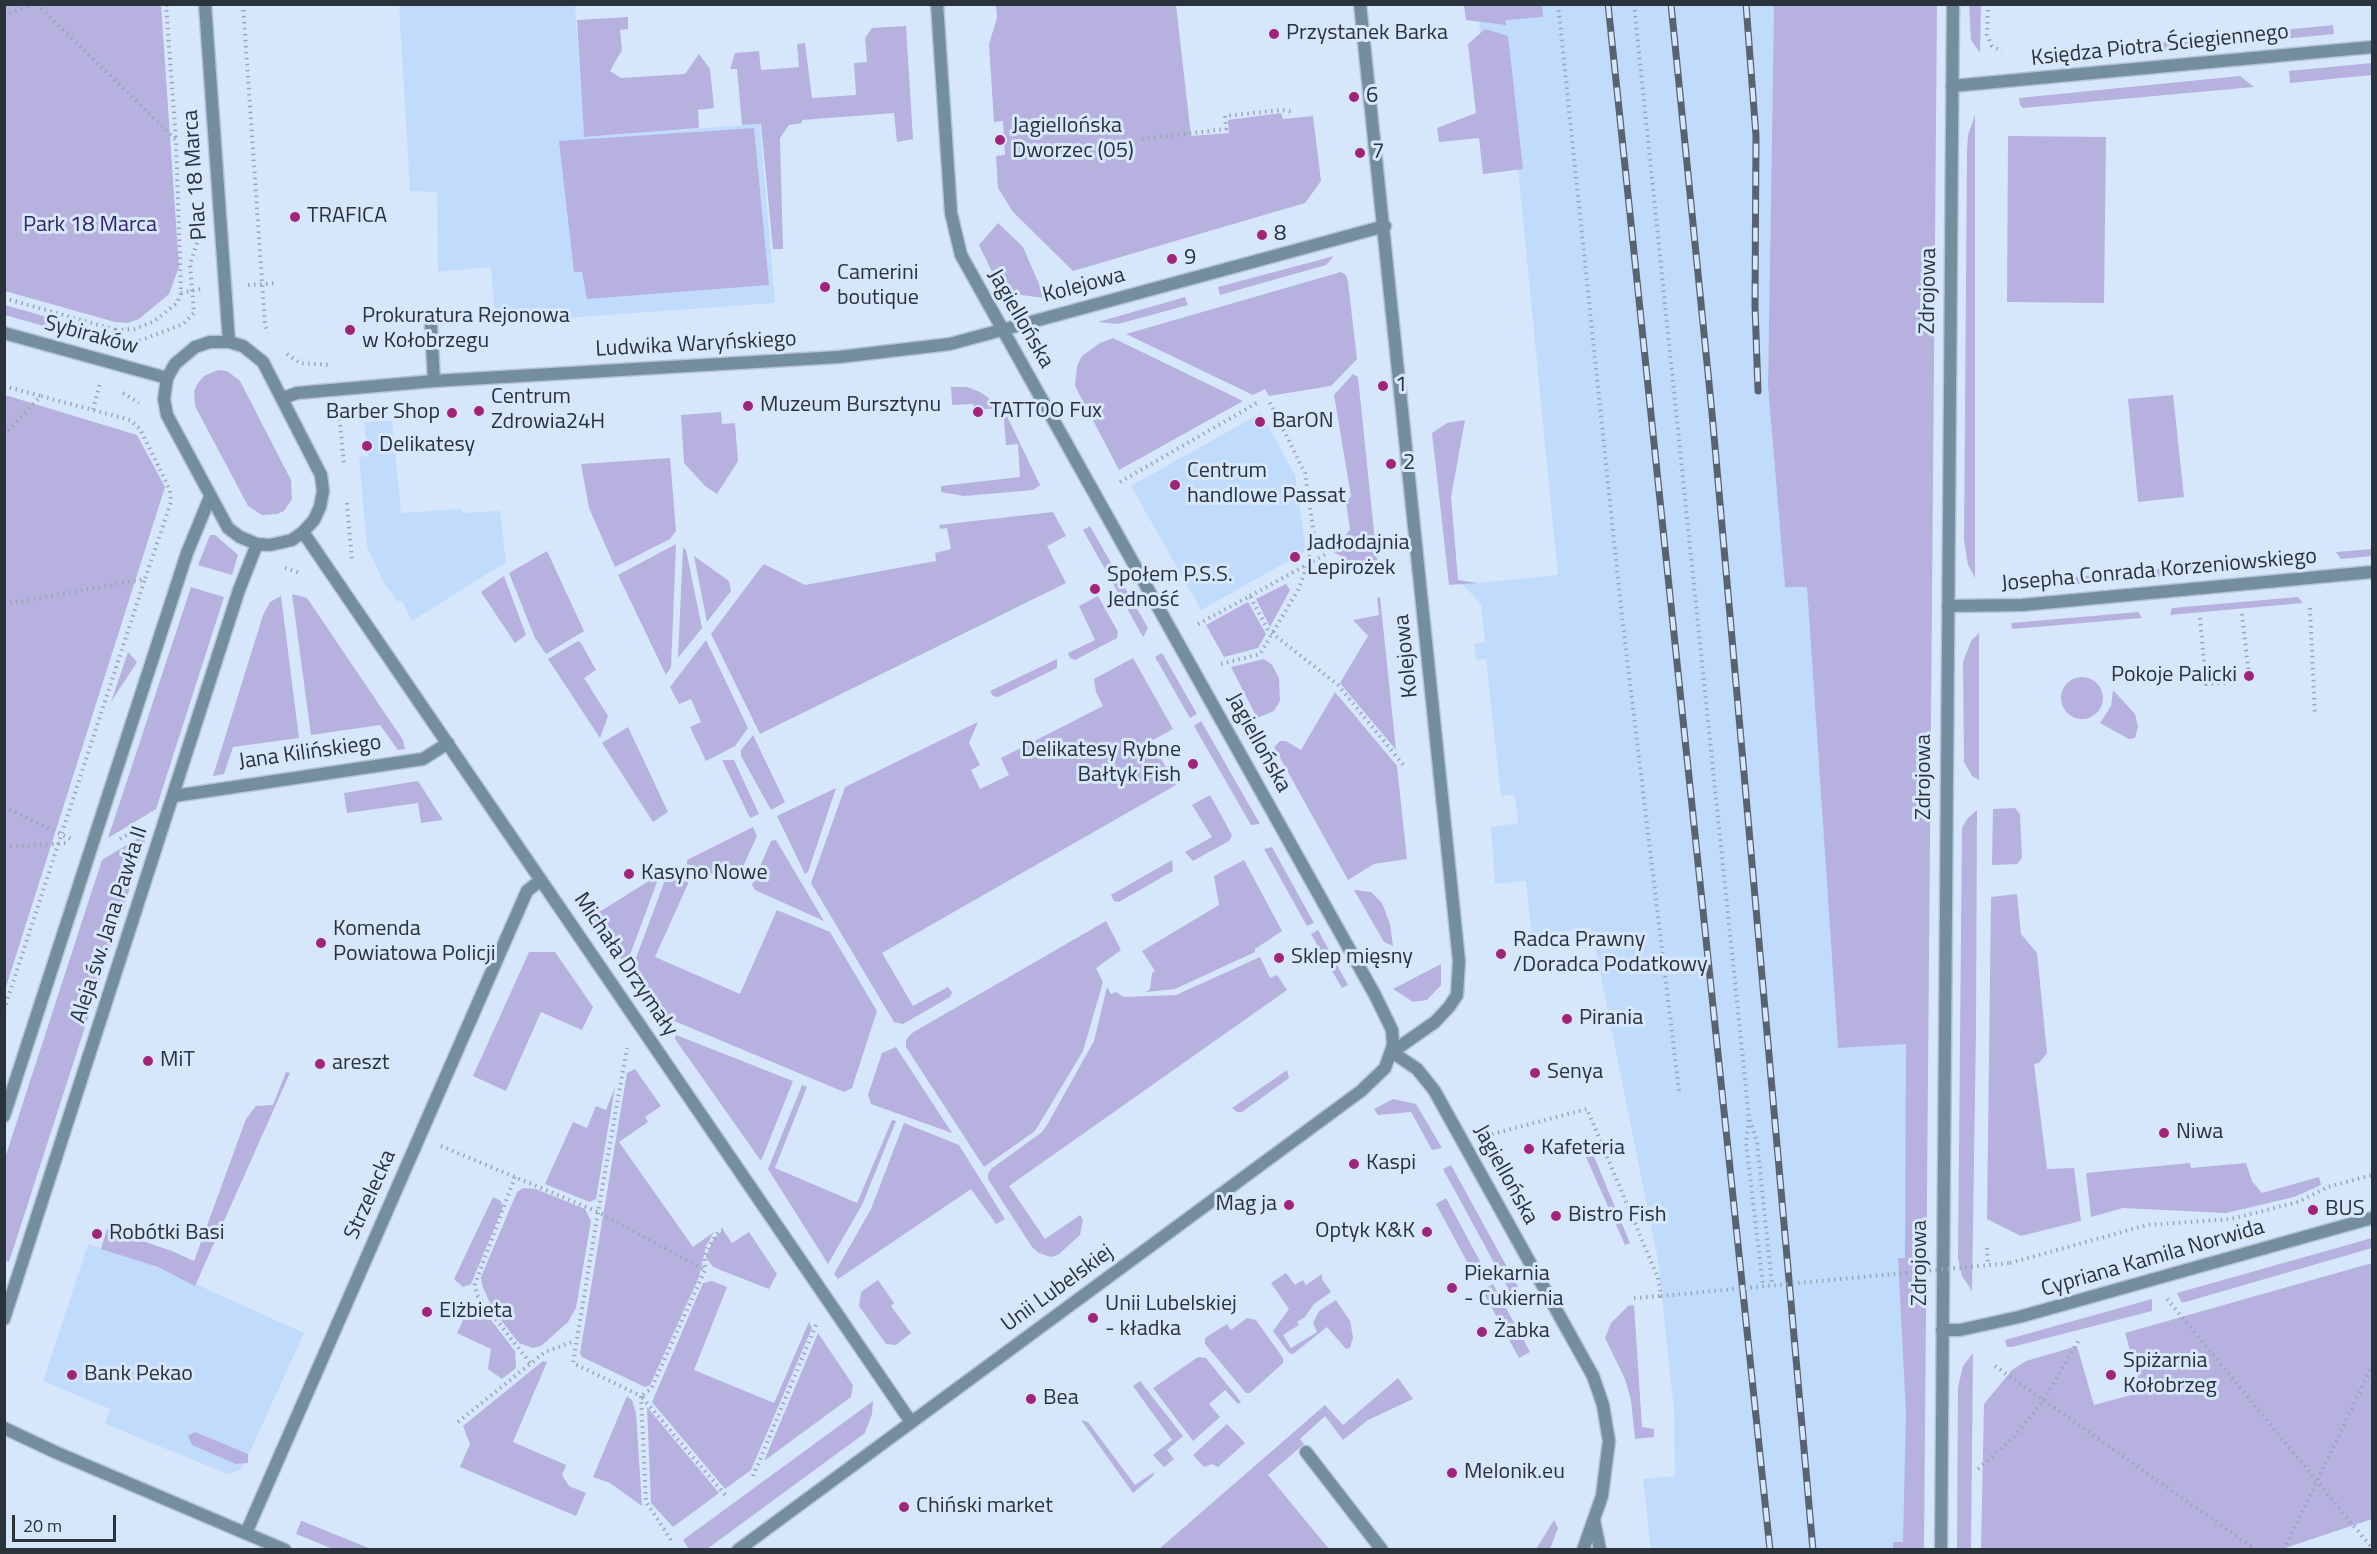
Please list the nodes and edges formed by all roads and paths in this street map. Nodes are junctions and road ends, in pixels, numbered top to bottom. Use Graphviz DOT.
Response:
graph roads {
  1 [pos="34,4"];
  2 [pos="174,4"];
  3 [pos="206,4"];
  4 [pos="243,4"];
  5 [pos="937,4"];
  6 [pos="1360,4"];
  7 [pos="1558,4"];
  8 [pos="1634,4"];
  9 [pos="1953,4"];
  10 [pos="1988,4"];
  11 [pos="166,5"];
  12 [pos="4,16"];
  13 [pos="2373,47"];
  14 [pos="2002,51"];
  15 [pos="1952,87"];
  16 [pos="1293,112"];
  17 [pos="1142,139"];
  18 [pos="176,140"];
  19 [pos="1385,226"];
  20 [pos="192,278"];
  21 [pos="277,283"];
  22 [pos="262,284"];
  23 [pos="245,285"];
  24 [pos="205,288"];
  25 [pos="193,291"];
  26 [pos="181,293"];
  27 [pos="4,298"];
  28 [pos="194,299"];
  29 [pos="431,325"];
  30 [pos="1002,329"];
  31 [pos="116,330"];
  32 [pos="4,333"];
  33 [pos="273,338"];
  34 [pos="229,342"];
  35 [pos="111,345"];
  36 [pos="279,345"];
  37 [pos="334,371"];
  38 [pos="167,378"];
  39 [pos="101,379"];
  40 [pos="434,381"];
  41 [pos="4,386"];
  42 [pos="41,396"];
  43 [pos="283,398"];
  44 [pos="1269,401"];
  45 [pos="1257,403"];
  46 [pos="93,410"];
  47 [pos="4,435"];
  48 [pos="1120,482"];
  49 [pos="210,497"];
  50 [pos="303,532"];
  51 [pos="257,544"];
  52 [pos="1326,554"];
  53 [pos="1308,564"];
  54 [pos="2373,572"];
  55 [pos="145,579"];
  56 [pos="1250,596"];
  57 [pos="4,604"];
  58 [pos="1948,606"];
  59 [pos="2310,608"];
  60 [pos="2242,614"];
  61 [pos="2200,618"];
  62 [pos="1198,624"];
  63 [pos="1272,634"];
  64 [pos="1221,664"];
  65 [pos="2249,676"];
  66 [pos="2225,683"];
  67 [pos="2315,716"];
  68 [pos="448,743"];
  69 [pos="1405,767"];
  70 [pos="174,796"];
  71 [pos="4,807"];
  72 [pos="143,825"];
  73 [pos="61,835"];
  74 [pos="114,843"];
  75 [pos="58,844"];
  76 [pos="4,847"];
  77 [pos="542,880"];
  78 [pos="4,1010"];
  79 [pos="627,1046"];
  80 [pos="1392,1052"];
  81 [pos="1679,1091"];
  82 [pos="4,1116"];
  83 [pos="1749,1118"];
  84 [pos="1492,1134"];
  85 [pos="437,1144"];
  86 [pos="2373,1175"];
  87 [pos="515,1177"];
  88 [pos="598,1212"];
  89 [pos="2373,1218"];
  90 [pos="723,1230"];
  91 [pos="1987,1248"];
  92 [pos="1988,1265"];
  93 [pos="705,1270"];
  94 [pos="1772,1285"];
  95 [pos="1763,1286"];
  96 [pos="1661,1296"];
  97 [pos="2164,1296"];
  98 [pos="1634,1298"];
  99 [pos="4,1319"];
  100 [pos="817,1324"];
  101 [pos="1942,1330"];
  102 [pos="2079,1338"];
  103 [pos="575,1341"];
  104 [pos="531,1364"];
  105 [pos="1995,1366"];
  106 [pos="2373,1366"];
  107 [pos="641,1396"];
  108 [pos="2043,1401"];
  109 [pos="458,1422"];
  110 [pos="911,1422"];
  111 [pos="4,1428"];
  112 [pos="1306,1452"];
  113 [pos="1978,1469"];
  114 [pos="753,1476"];
  115 [pos="2318,1479"];
  116 [pos="727,1497"];
  117 [pos="1594,1520"];
  118 [pos="246,1533"];
  119 [pos="671,1540"];
  120 [pos="2373,1548"];
  121 [pos="285,1550"];
  122 [pos="738,1550"];
  123 [pos="1382,1550"];
  124 [pos="1583,1550"];
  125 [pos="1600,1550"];
  126 [pos="1941,1550"];
  127 [pos="2256,1550"];
  128 [pos="2284,1550"];
  1 -- 12 [label="path"];
  1 -- 18 [label="path"];
  2 -- 11 [label="path"];
  3 -- 34 [label="street, Plac 18 Marca"];
  4 -- 22 [label="path"];
  5 -- 30 [label="street, Jagiellońska"];
  6 -- 19 [label="street, Kolejowa"];
  7 -- 81 [label="path"];
  8 -- 83 [label="path"];
  9 -- 15 [label="street, Zdrojowa"];
  10 -- 14 [label="path"];
  11 -- 18 [label="path"];
  13 -- 15 [label="street, Księdza Piotra Ściegiennego"];
  15 -- 58 [label="street, Zdrojowa"];
  16 -- 17 [label="path"];
  18 -- 26 [label="path"];
  19 -- 30 [label="street, Kolejowa"];
  19 -- 80 [label="street, Kolejowa"];
  20 -- 25 [label="path"];
  21 -- 22 [label="path"];
  22 -- 23 [label="path"];
  22 -- 33 [label="path"];
  24 -- 25 [label="path"];
  25 -- 26 [label="path"];
  25 -- 28 [label="path"];
  26 -- 31 [label="path"];
  27 -- 31 [label="path"];
  29 -- 40 [label="street"];
  30 -- 40 [label="street, Ludwika Waryńskiego"];
  30 -- 80 [label="street, Jagiellońska"];
  31 -- 35 [label="path"];
  32 -- 38 [label="street, Sybiraków"];
  34 -- 38 [label="street"];
  34 -- 43 [label="street"];
  36 -- 37 [label="path"];
  38 -- 49 [label="street"];
  39 -- 46 [label="path"];
  40 -- 43 [label="street, Ludwika Waryńskiego"];
  41 -- 42 [label="path"];
  42 -- 46 [label="path"];
  42 -- 47 [label="path"];
  43 -- 50 [label="street"];
  44 -- 53 [label="path"];
  45 -- 48 [label="path"];
  46 -- 55 [label="path"];
  49 -- 51 [label="street"];
  49 -- 82 [label="street, Aleja św. Jana Pawła II"];
  50 -- 51 [label="street"];
  50 -- 68 [label="street, Michała Drzymały"];
  51 -- 70 [label="street, Aleja św. Jana Pawła II"];
  52 -- 53 [label="path"];
  53 -- 56 [label="path"];
  53 -- 63 [label="path"];
  54 -- 58 [label="street, Josepha Conrada Korzeniowskiego"];
  55 -- 57 [label="path"];
  55 -- 73 [label="path"];
  56 -- 62 [label="path"];
  56 -- 63 [label="path"];
  58 -- 101 [label="street, Zdrojowa"];
  59 -- 67 [label="path"];
  60 -- 65 [label="path"];
  61 -- 66 [label="path"];
  63 -- 64 [label="path"];
  63 -- 69 [label="path"];
  68 -- 70 [label="street, Jana Kilińskiego"];
  68 -- 77 [label="street, Michała Drzymały"];
  70 -- 99 [label="street, Aleja św. Jana Pawła II"];
  71 -- 73 [label="path"];
  72 -- 74 [label="path"];
  73 -- 75 [label="path"];
  73 -- 75 [label="path"];
  75 -- 76 [label="path"];
  75 -- 78 [label="path"];
  77 -- 110 [label="street, Michała Drzymały"];
  77 -- 118 [label="street, Strzelecka"];
  79 -- 88 [label="path"];
  80 -- 110 [label="street, Unii Lubelskiej"];
  80 -- 117 [label="street, Jagiellońska"];
  83 -- 94 [label="path"];
  83 -- 95 [label="path"];
  84 -- 96 [label="path, bridge"];
  85 -- 87 [label="path"];
  86 -- 92 [label="path, bridge"];
  87 -- 88 [label="path"];
  87 -- 104 [label="path"];
  88 -- 93 [label="path"];
  88 -- 103 [label="path"];
  89 -- 101 [label="street, Cypriana Kamila Norwida"];
  90 -- 93 [label="path"];
  91 -- 92 [label="path"];
  92 -- 94 [label="path, bridge"];
  93 -- 107 [label="path"];
  94 -- 95 [label="path, bridge"];
  95 -- 96 [label="path, bridge"];
  96 -- 98 [label="path"];
  97 -- 115 [label="path"];
  100 -- 114 [label="path"];
  101 -- 126 [label="street, Zdrojowa"];
  102 -- 108 [label="path"];
  103 -- 104 [label="path"];
  103 -- 107 [label="path"];
  104 -- 109 [label="path"];
  105 -- 108 [label="path"];
  106 -- 115 [label="path"];
  107 -- 116 [label="path"];
  107 -- 119 [label="path"];
  108 -- 113 [label="path"];
  108 -- 127 [label="path"];
  110 -- 122 [label="street, Unii Lubelskiej"];
  111 -- 118 [label="street"];
  112 -- 123 [label="street"];
  115 -- 120 [label="path"];
  115 -- 128 [label="path"];
  117 -- 124 [label="street, Jagiellońska"];
  117 -- 125 [label="street"];
  118 -- 121 [label="street"];
}
